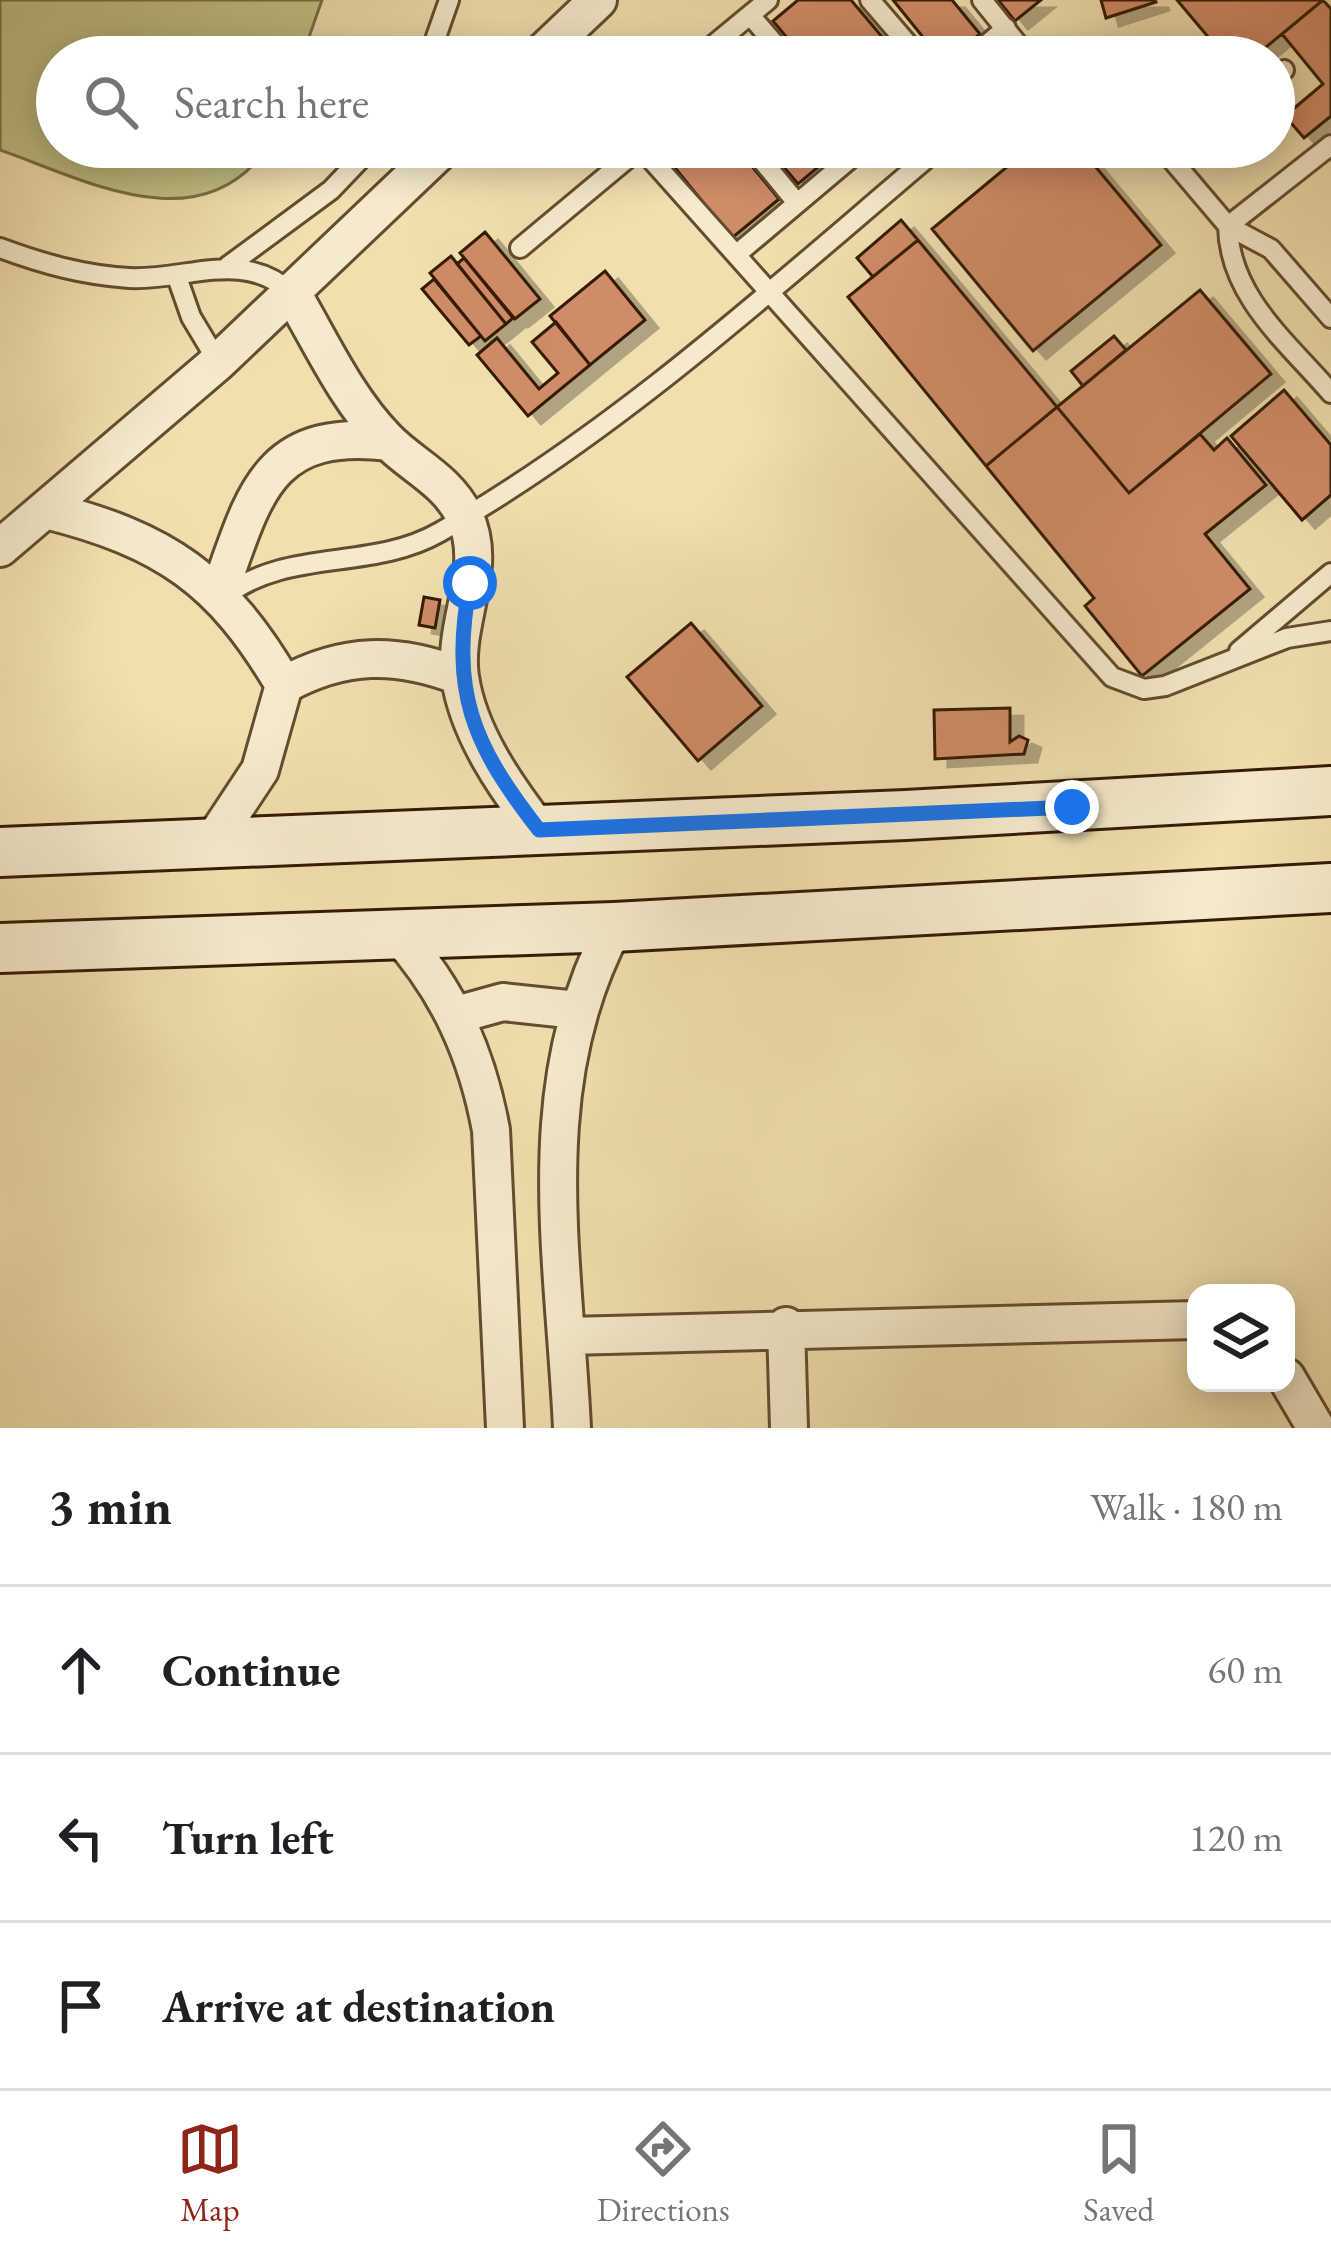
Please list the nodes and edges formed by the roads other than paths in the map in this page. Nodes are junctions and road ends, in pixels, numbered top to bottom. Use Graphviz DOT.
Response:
graph roads {
  1 [pos="449,0"];
  2 [pos="598,0"];
  3 [pos="768,0"];
  4 [pos="870,0"];
  5 [pos="982,0"];
  6 [pos="750,15"];
  7 [pos="1006,28"];
  8 [pos="436,36"];
  9 [pos="560,36"];
  10 [pos="724,36"];
  11 [pos="768,36"];
  12 [pos="901,36"];
  13 [pos="996,36"];
  14 [pos="1012,36"];
  15 [pos="1331,145"];
  16 [pos="352,168"];
  17 [pos="422,168"];
  18 [pos="615,168"];
  19 [pos="659,168"];
  20 [pos="768,168"];
  21 [pos="838,168"];
  22 [pos="915,168"];
  23 [pos="1179,168"];
  24 [pos="797,203"];
  25 [pos="1228,226"];
  26 [pos="0,248"];
  27 [pos="520,248"];
  28 [pos="737,254"];
  29 [pos="228,266"];
  30 [pos="177,277"];
  31 [pos="770,290"];
  32 [pos="292,293"];
  33 [pos="1331,318"];
  34 [pos="218,362"];
  35 [pos="1331,393"];
  36 [pos="389,442"];
  37 [pos="46,510"];
  38 [pos="465,516"];
  39 [pos="0,548"];
  40 [pos="1331,573"];
  41 [pos="222,595"];
  42 [pos="1331,631"];
  43 [pos="1226,662"];
  44 [pos="459,676"];
  45 [pos="284,685"];
  46 [pos="1331,791"];
  47 [pos="539,830"];
  48 [pos="211,844"];
  49 [pos="0,853"];
  50 [pos="1331,887"];
  51 [pos="614,927"];
  52 [pos="397,932"];
  53 [pos="0,948"];
  54 [pos="577,1010"];
  55 [pos="456,1015"];
  56 [pos="1187,1320"];
  57 [pos="786,1327"];
  58 [pos="568,1336"];
  59 [pos="1295,1392"];
  60 [pos="505,1428"];
  61 [pos="572,1428"];
  62 [pos="789,1428"];
  63 [pos="1316,1428"];
  1 -- 8 [label="lane"];
  2 -- 9 [label="street"];
  3 -- 6 [label="lane"];
  4 -- 12 [label="lane"];
  5 -- 7 [label="lane"];
  6 -- 10 [label="lane"];
  6 -- 11 [label="lane"];
  7 -- 13 [label="lane"];
  7 -- 14 [label="lane"];
  15 -- 25 [label="lane"];
  16 -- 29 [label="lane"];
  17 -- 32 [label="street"];
  18 -- 27 [label="lane"];
  19 -- 28 [label="lane"];
  20 -- 24 [label="lane"];
  21 -- 24 [label="lane"];
  22 -- 31 [label="lane"];
  23 -- 25 [label="lane"];
  24 -- 28 [label="lane"];
  25 -- 33 [label="lane"];
  25 -- 35 [label="lane"];
  26 -- 30 [label="lane"];
  28 -- 31 [label="lane"];
  29 -- 30 [label="lane"];
  29 -- 32 [label="lane"];
  30 -- 34 [label="lane"];
  31 -- 38 [label="lane"];
  31 -- 43 [label="lane"];
  32 -- 34 [label="street"];
  32 -- 36 [label="street"];
  34 -- 37 [label="street"];
  36 -- 38 [label="street"];
  36 -- 41 [label="street"];
  37 -- 39 [label="street"];
  37 -- 41 [label="street"];
  38 -- 41 [label="lane"];
  38 -- 44 [label="street"];
  40 -- 43 [label="lane"];
  41 -- 45 [label="street"];
  42 -- 43 [label="lane"];
  44 -- 45 [label="street"];
  44 -- 47 [label="street"];
  45 -- 48 [label="street"];
  46 -- 47 [label="main road"];
  47 -- 48 [label="main road"];
  48 -- 49 [label="main road"];
  50 -- 51 [label="main road"];
  51 -- 52 [label="main road"];
  51 -- 54 [label="street"];
  52 -- 53 [label="main road"];
  52 -- 55 [label="street"];
  54 -- 55 [label="street"];
  54 -- 58 [label="street"];
  55 -- 60 [label="street"];
  56 -- 57 [label="street"];
  57 -- 58 [label="street"];
  57 -- 62 [label="street"];
  58 -- 61 [label="street"];
  59 -- 63 [label="street"];
}
